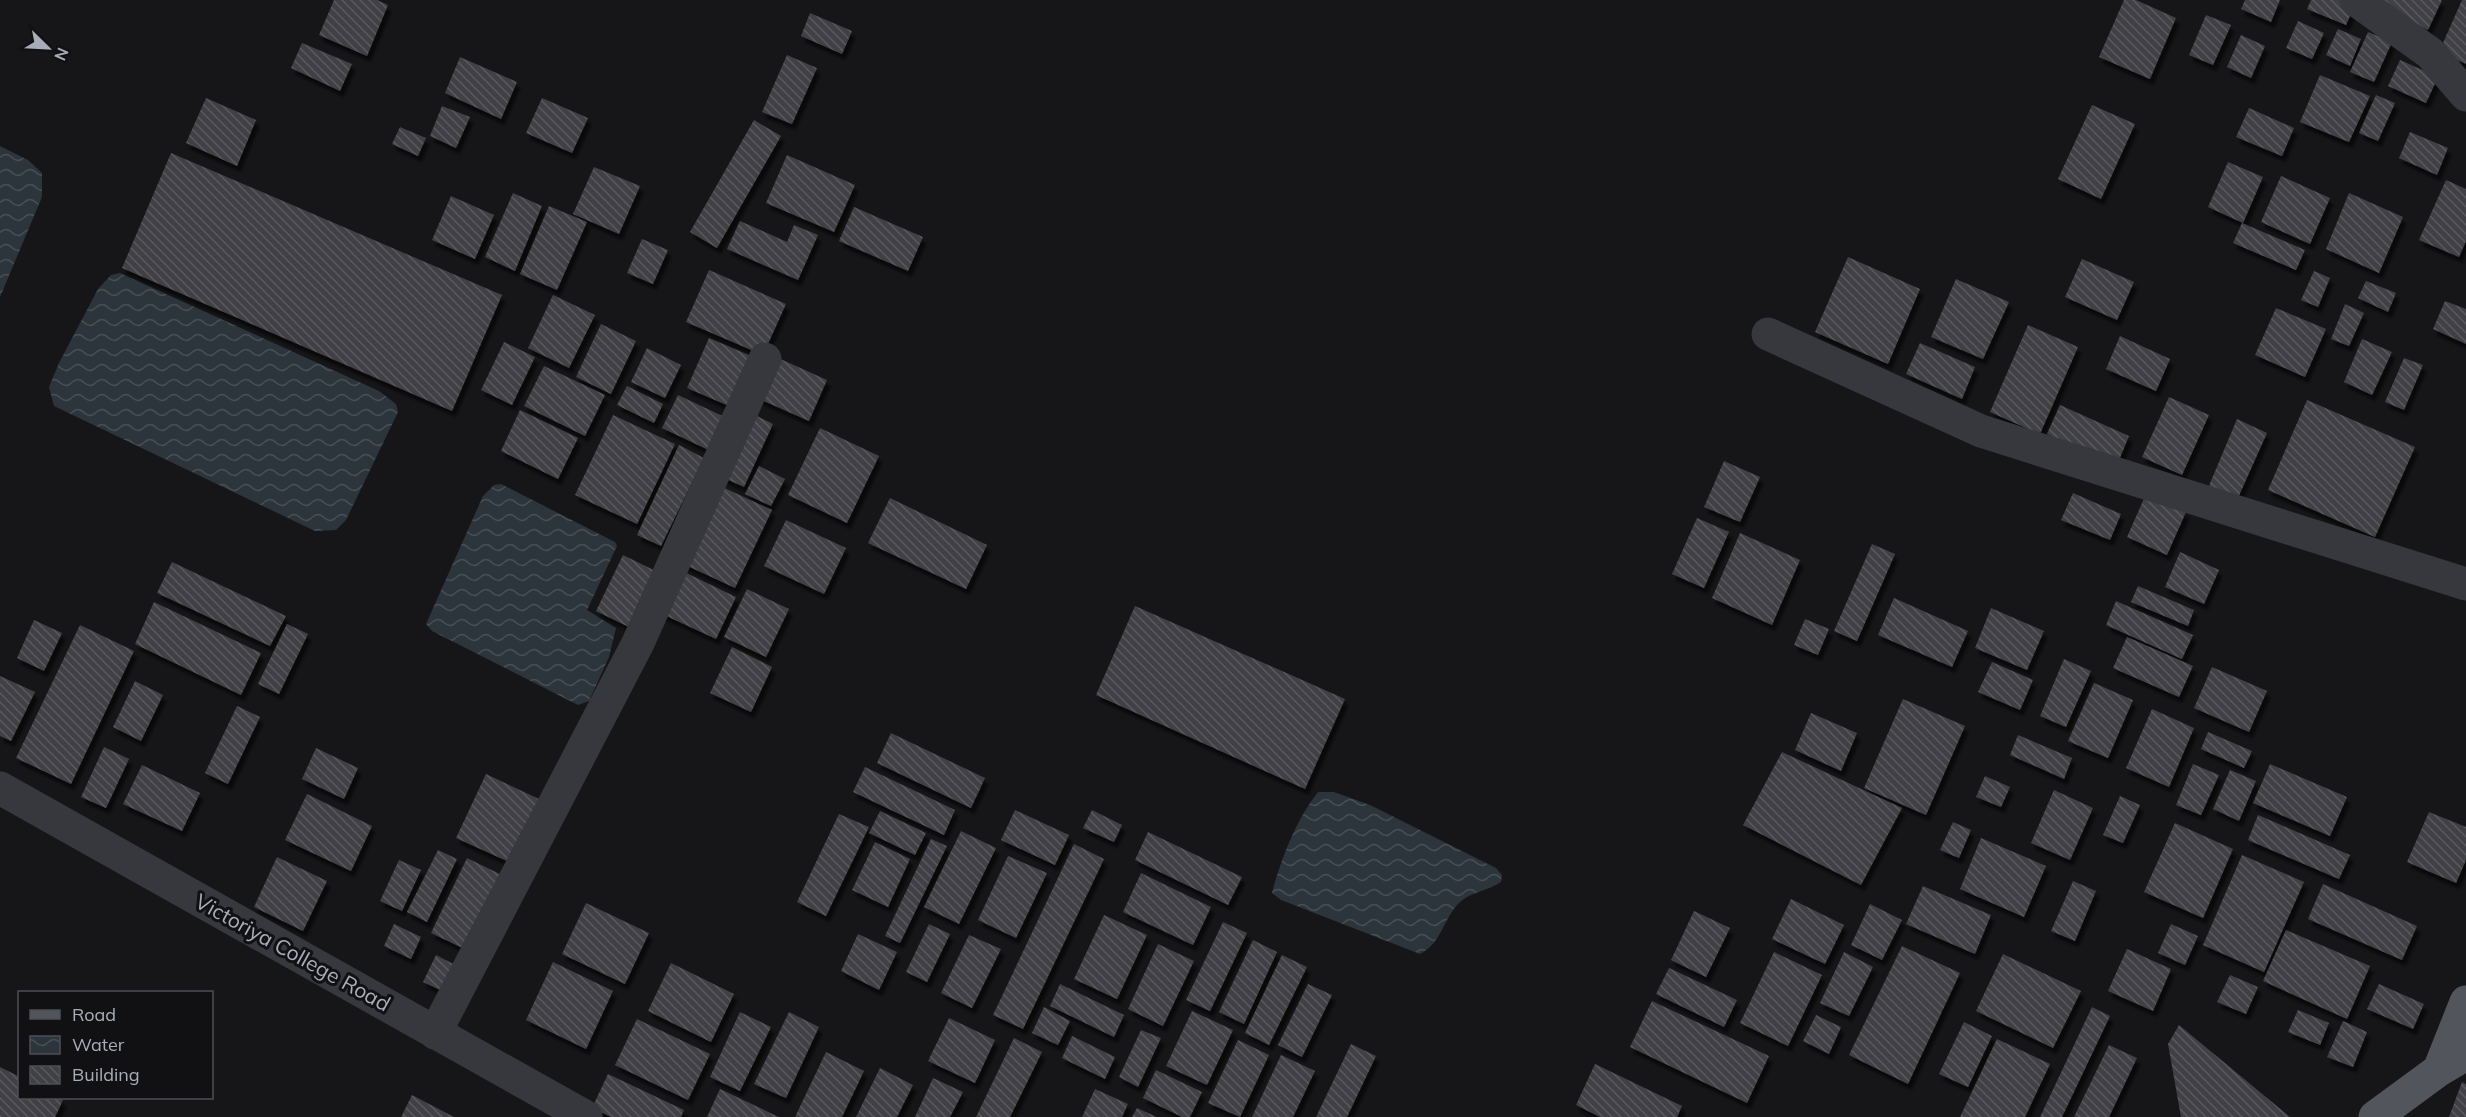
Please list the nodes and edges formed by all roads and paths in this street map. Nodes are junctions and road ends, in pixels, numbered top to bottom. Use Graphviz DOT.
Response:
graph roads {
  1 [pos="2356,0"];
  2 [pos="2466,95"];
  3 [pos="1768,334"];
  4 [pos="765,359"];
  5 [pos="2466,584"];
  6 [pos="0,788"];
  7 [pos="2466,1002"];
  8 [pos="435,1033"];
  9 [pos="2452,1062"];
  10 [pos="586,1117"];
  11 [pos="2375,1117"];
  1 -- 2 [label="street"];
  3 -- 5 [label="street"];
  4 -- 8 [label="street"];
  6 -- 8 [label="street, Victoriya College Road"];
  7 -- 9 [label="main road"];
  8 -- 10 [label="street, Victoriya College Road"];
  9 -- 11 [label="main road"];
}
